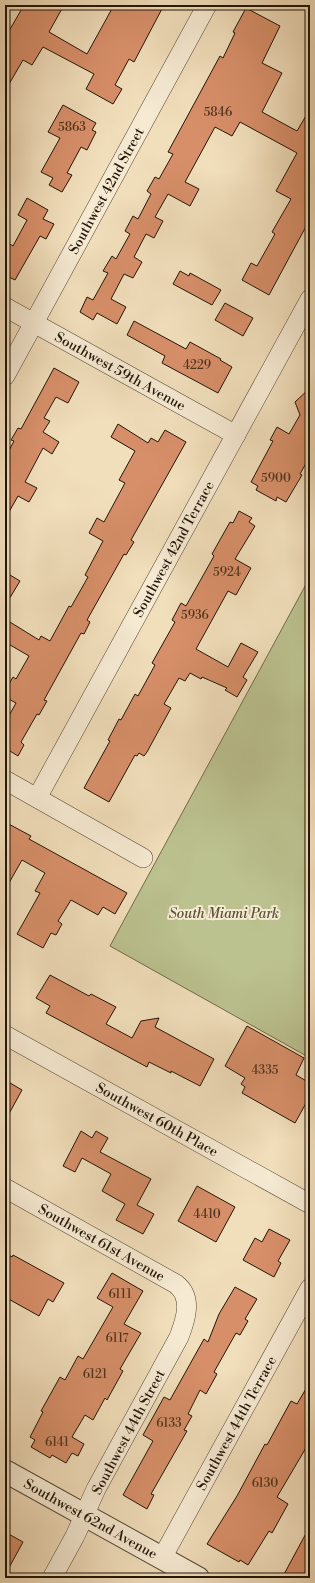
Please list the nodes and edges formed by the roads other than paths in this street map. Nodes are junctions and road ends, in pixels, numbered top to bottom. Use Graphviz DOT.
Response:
graph roads {
  1 [pos="207,5"];
  2 [pos="310,299"];
  3 [pos="5,307"];
  4 [pos="33,323"];
  5 [pos="5,376"];
  6 [pos="236,435"];
  7 [pos="5,780"];
  8 [pos="37,798"];
  9 [pos="143,858"];
  10 [pos="5,1034"];
  11 [pos="5,1188"];
  12 [pos="310,1204"];
  13 [pos="310,1288"];
  14 [pos="187,1305"];
  15 [pos="5,1471"];
  16 [pos="84,1515"];
  17 [pos="162,1558"];
  18 [pos="52,1578"];
  19 [pos="198,1578"];
  1 -- 4 [label="street, Southwest 42nd Street"];
  2 -- 6 [label="street, Southwest 42nd Terrace"];
  3 -- 4 [label="street, Southwest 59th Avenue"];
  4 -- 5 [label="street, Southwest 42nd Street"];
  4 -- 6 [label="street, Southwest 59th Avenue"];
  6 -- 8 [label="street, Southwest 42nd Terrace"];
  7 -- 8 [label="street"];
  8 -- 9 [label="street"];
  10 -- 12 [label="street, Southwest 60th Place"];
  11 -- 14 [label="street, Southwest 61st Avenue"];
  13 -- 17 [label="street, Southwest 44th Terrace"];
  14 -- 16 [label="street, Southwest 44th Street"];
  15 -- 16 [label="street, Southwest 62nd Avenue"];
  16 -- 17 [label="street, Southwest 62nd Avenue"];
  16 -- 18 [label="street, Southwest 44th Street"];
  17 -- 19 [label="street, Southwest 62nd Avenue"];
}
